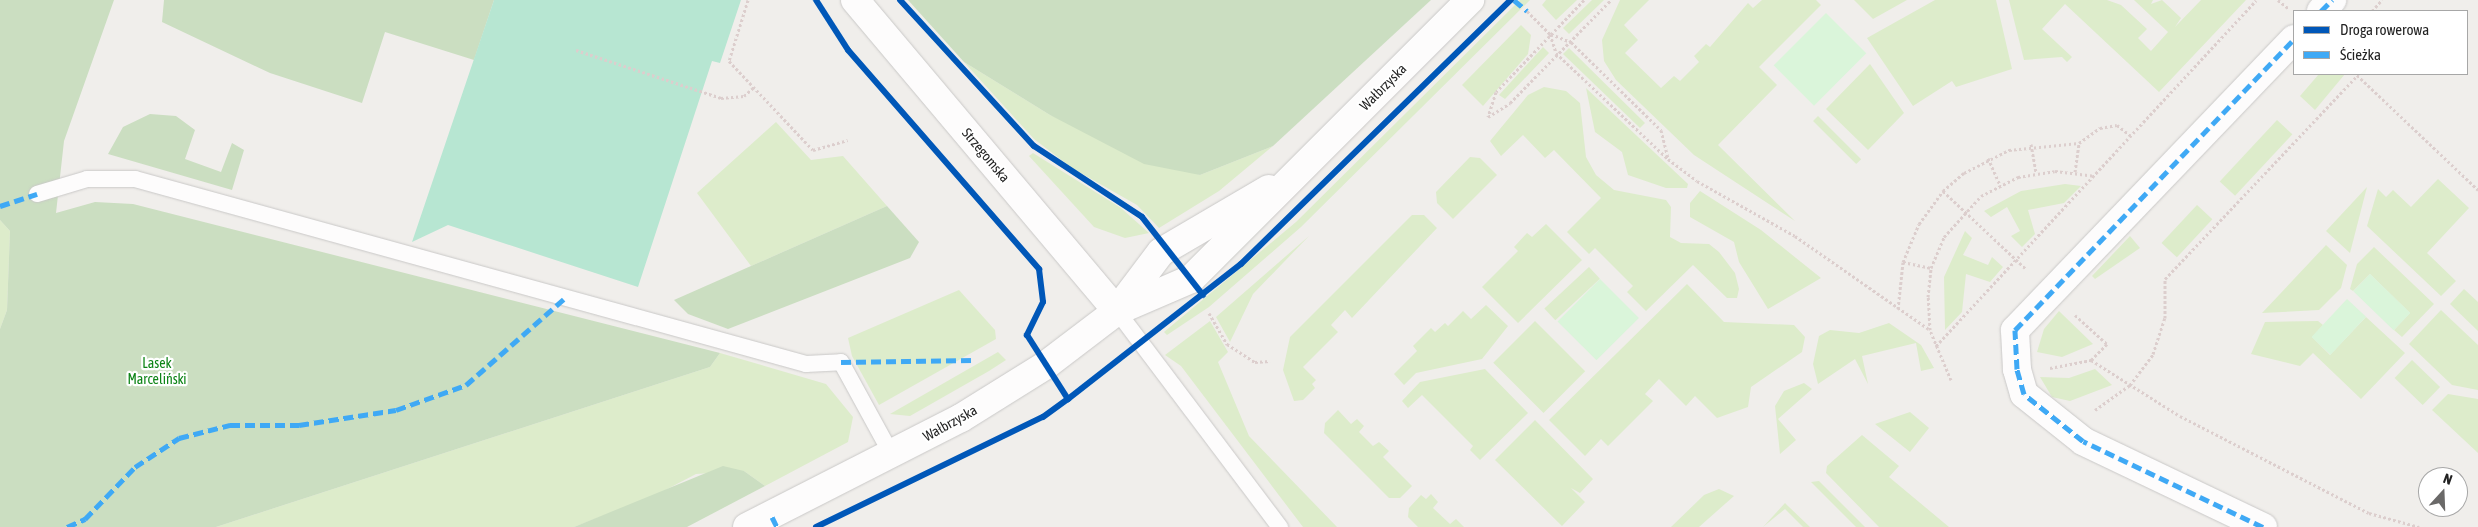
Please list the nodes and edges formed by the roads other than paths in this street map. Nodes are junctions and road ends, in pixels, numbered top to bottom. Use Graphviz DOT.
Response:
graph roads {
  1 [pos="854,0"];
  2 [pos="1470,0"];
  3 [pos="2332,0"];
  4 [pos="2322,10"];
  5 [pos="2293,40"];
  6 [pos="1296,174"];
  7 [pos="37,194"];
  8 [pos="1117,311"];
  9 [pos="892,455"];
  10 [pos="775,522"];
  11 [pos="747,527"];
  12 [pos="1280,527"];
  13 [pos="2263,527"];
  1 -- 8 [label="street, Strzegomska"];
  2 -- 6 [label="street, Wałbrzyska"];
  3 -- 4 [label="street"];
  5 -- 13 [label="street"];
  6 -- 8 [label="street, Wałbrzyska"];
  6 -- 8 [label="street, Wałbrzyska"];
  7 -- 9 [label="lane"];
  8 -- 9 [label="street, Wałbrzyska"];
  8 -- 12 [label="lane"];
  9 -- 10 [label="street, Wałbrzyska"];
  10 -- 11 [label="street, Wałbrzyska"];
}
